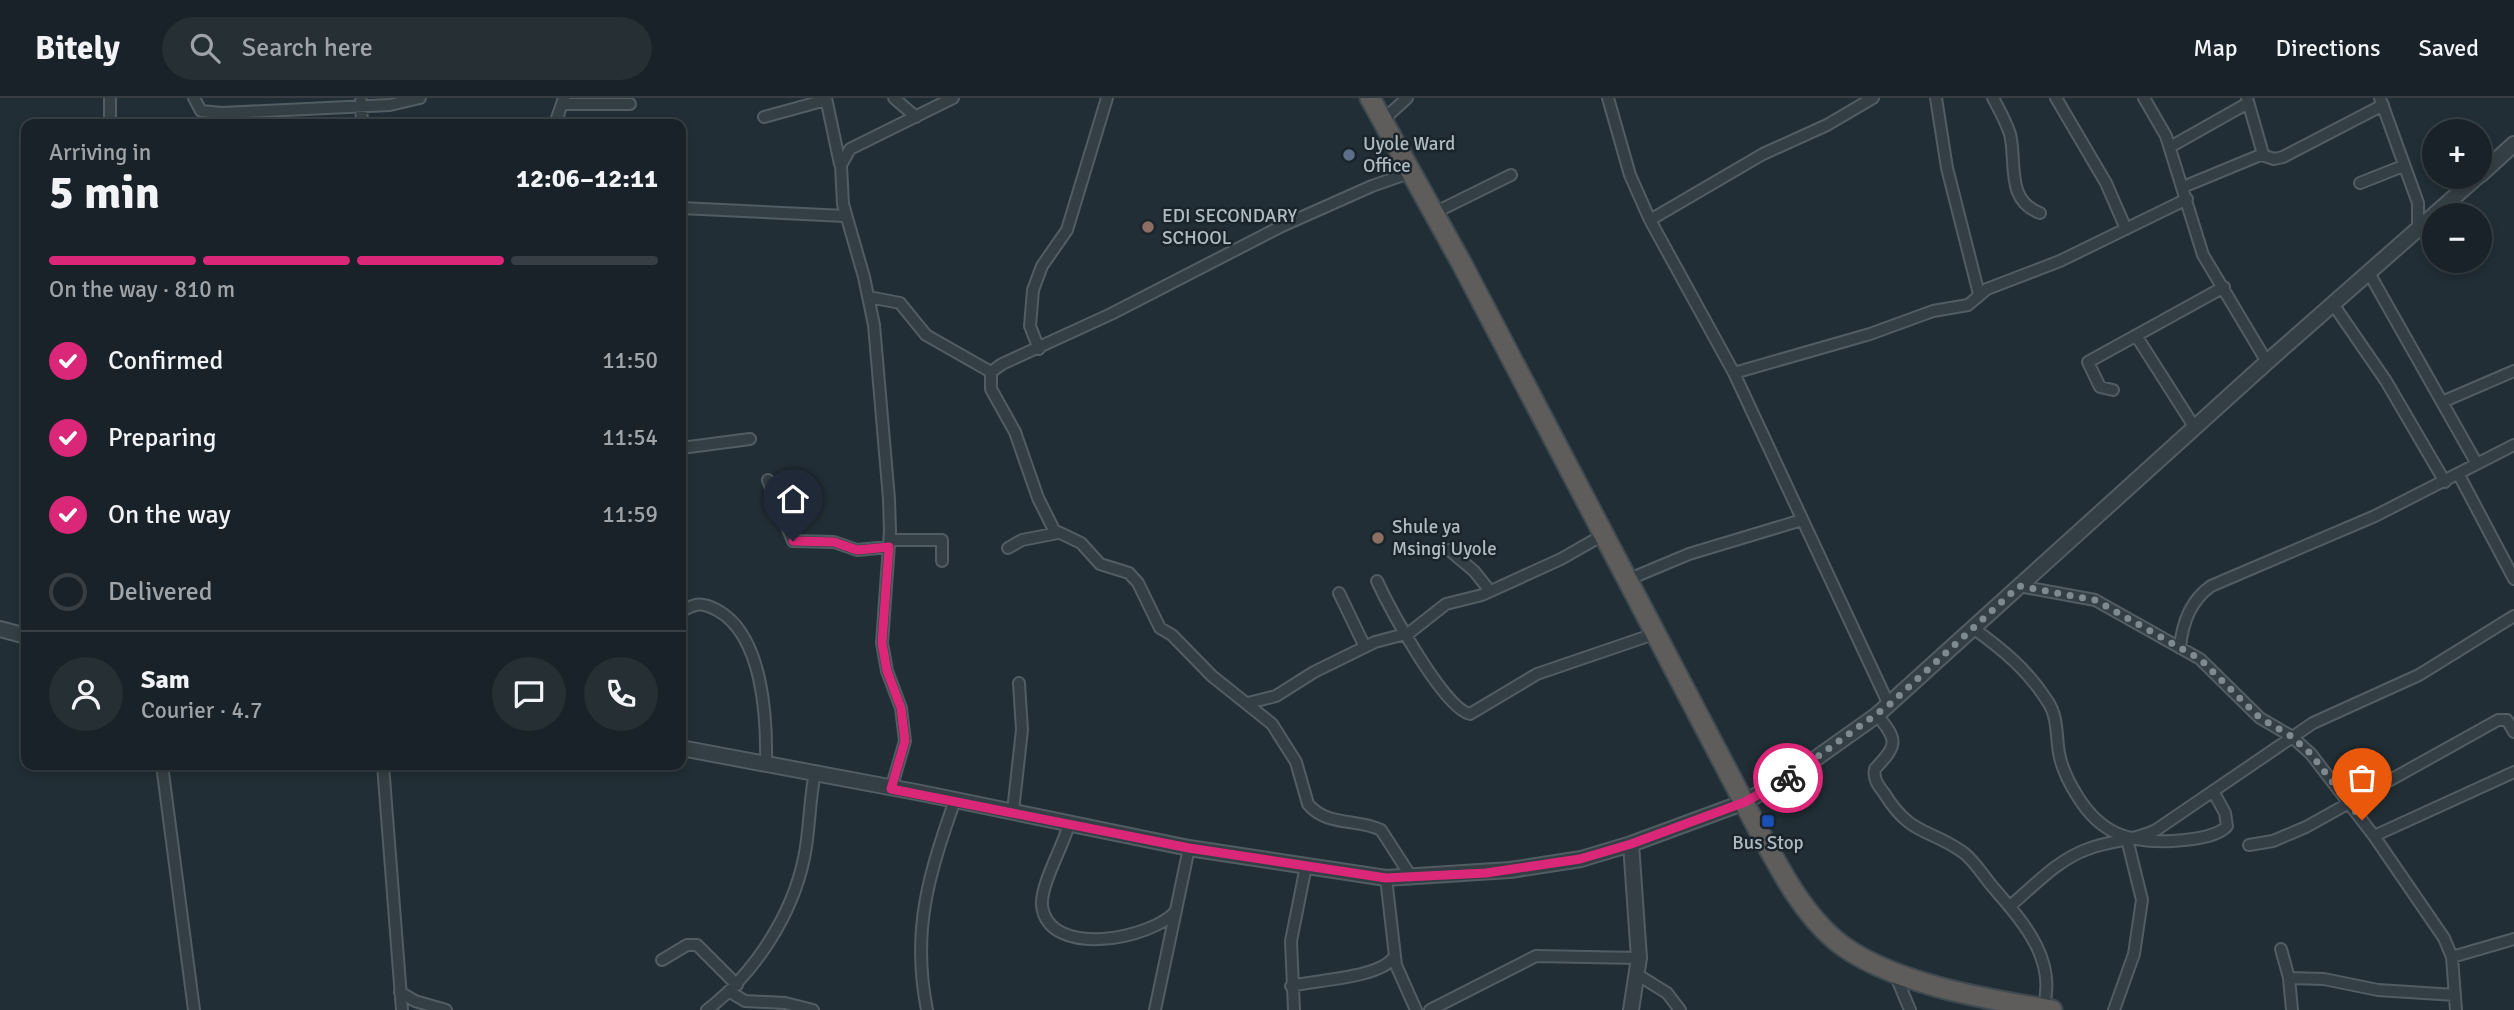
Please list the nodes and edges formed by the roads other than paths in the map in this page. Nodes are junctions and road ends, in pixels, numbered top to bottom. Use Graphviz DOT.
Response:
graph roads {
  1 [pos="110,98"];
  2 [pos="194,98"];
  3 [pos="420,98"];
  4 [pos="894,98"];
  5 [pos="953,98"];
  6 [pos="1107,98"];
  7 [pos="1370,98"];
  8 [pos="1407,98"];
  9 [pos="1608,98"];
  10 [pos="1873,98"];
  11 [pos="1936,98"];
  12 [pos="1993,98"];
  13 [pos="2056,98"];
  14 [pos="2144,98"];
  15 [pos="826,99"];
  16 [pos="563,101"];
  17 [pos="2247,101"];
  18 [pos="361,102"];
  19 [pos="2382,102"];
  20 [pos="631,104"];
  21 [pos="764,117"];
  22 [pos="916,117"];
  23 [pos="110,119"];
  24 [pos="557,119"];
  25 [pos="1383,120"];
  26 [pos="2170,147"];
  27 [pos="2513,149"];
  28 [pos="2262,155"];
  29 [pos="841,165"];
  30 [pos="2403,166"];
  31 [pos="2492,166"];
  32 [pos="1412,172"];
  33 [pos="1511,175"];
  34 [pos="2360,183"];
  35 [pos="2183,187"];
  36 [pos="2464,189"];
  37 [pos="2187,200"];
  38 [pos="686,208"];
  39 [pos="1434,213"];
  40 [pos="2040,213"];
  41 [pos="845,216"];
  42 [pos="1650,220"];
  43 [pos="2126,229"];
  44 [pos="2418,229"];
  45 [pos="2369,273"];
  46 [pos="2224,287"];
  47 [pos="1979,295"];
  48 [pos="869,297"];
  49 [pos="2333,304"];
  50 [pos="2137,337"];
  51 [pos="1039,349"];
  52 [pos="2267,362"];
  53 [pos="2514,372"];
  54 [pos="991,373"];
  55 [pos="1734,373"];
  56 [pos="2113,390"];
  57 [pos="2442,402"];
  58 [pos="2195,428"];
  59 [pos="750,439"];
  60 [pos="2514,445"];
  61 [pos="686,447"];
  62 [pos="2477,464"];
  63 [pos="2459,475"];
  64 [pos="768,480"];
  65 [pos="2445,482"];
  66 [pos="1802,520"];
  67 [pos="1058,533"];
  68 [pos="1603,535"];
  69 [pos="889,543"];
  70 [pos="1008,548"];
  71 [pos="1449,550"];
  72 [pos="942,561"];
  73 [pos="2514,579"];
  74 [pos="1627,580"];
  75 [pos="1377,581"];
  76 [pos="2019,586"];
  77 [pos="1490,591"];
  78 [pos="1339,593"];
  79 [pos="686,609"];
  80 [pos="2514,616"];
  81 [pos="1973,628"];
  82 [pos="0,629"];
  83 [pos="1657,633"];
  84 [pos="21,635"];
  85 [pos="1404,635"];
  86 [pos="1365,647"];
  87 [pos="2180,648"];
  88 [pos="1019,683"];
  89 [pos="1245,702"];
  90 [pos="1883,710"];
  91 [pos="2514,732"];
  92 [pos="2291,736"];
  93 [pos="686,749"];
  94 [pos="766,764"];
  95 [pos="163,770"];
  96 [pos="383,770"];
  97 [pos="2514,772"];
  98 [pos="815,773"];
  99 [pos="891,789"];
  100 [pos="2213,791"];
  101 [pos="955,800"];
  102 [pos="1745,802"];
  103 [pos="2350,804"];
  104 [pos="1013,811"];
  105 [pos="1069,824"];
  106 [pos="2374,836"];
  107 [pos="2127,839"];
  108 [pos="1631,844"];
  109 [pos="2249,845"];
  110 [pos="1189,848"];
  111 [pos="1306,866"];
  112 [pos="1386,878"];
  113 [pos="1412,878"];
  114 [pos="2010,906"];
  115 [pos="1176,911"];
  116 [pos="2514,939"];
  117 [pos="2281,948"];
  118 [pos="1394,957"];
  119 [pos="2452,957"];
  120 [pos="1639,958"];
  121 [pos="662,960"];
  122 [pos="1895,974"];
  123 [pos="1638,975"];
  124 [pos="2288,978"];
  125 [pos="1291,986"];
  126 [pos="733,989"];
  127 [pos="400,992"];
  128 [pos="2455,995"];
  129 [pos="2047,1009"];
  130 [pos="194,1010"];
  131 [pos="402,1010"];
  132 [pos="446,1010"];
  133 [pos="707,1010"];
  134 [pos="813,1010"];
  135 [pos="927,1010"];
  136 [pos="1155,1010"];
  137 [pos="1294,1010"];
  138 [pos="1416,1010"];
  139 [pos="1430,1010"];
  140 [pos="1631,1010"];
  141 [pos="1680,1010"];
  142 [pos="1910,1010"];
  143 [pos="2114,1010"];
  144 [pos="2292,1010"];
  145 [pos="2456,1010"];
  1 -- 23 [label="street"];
  2 -- 18 [label="street"];
  3 -- 18 [label="street"];
  4 -- 22 [label="street"];
  5 -- 22 [label="street"];
  6 -- 51 [label="street"];
  7 -- 25 [label="highway"];
  8 -- 25 [label="street"];
  9 -- 42 [label="street"];
  10 -- 42 [label="street"];
  11 -- 47 [label="street"];
  12 -- 40 [label="street"];
  13 -- 43 [label="street"];
  14 -- 26 [label="street"];
  15 -- 21 [label="street"];
  15 -- 29 [label="street"];
  16 -- 20 [label="street"];
  16 -- 24 [label="street"];
  17 -- 26 [label="street"];
  17 -- 28 [label="street"];
  19 -- 28 [label="street"];
  19 -- 30 [label="street"];
  22 -- 29 [label="street"];
  25 -- 32 [label="highway"];
  26 -- 35 [label="street"];
  27 -- 31 [label="street"];
  28 -- 35 [label="street"];
  29 -- 41 [label="street"];
  30 -- 34 [label="street"];
  30 -- 44 [label="street"];
  32 -- 39 [label="highway"];
  32 -- 51 [label="street"];
  33 -- 39 [label="street"];
  35 -- 37 [label="street"];
  36 -- 44 [label="street"];
  37 -- 43 [label="street"];
  37 -- 46 [label="street"];
  38 -- 41 [label="street"];
  39 -- 68 [label="highway"];
  41 -- 48 [label="street"];
  42 -- 55 [label="street"];
  43 -- 47 [label="street"];
  44 -- 45 [label="street"];
  45 -- 49 [label="street"];
  45 -- 57 [label="street"];
  46 -- 50 [label="street"];
  46 -- 52 [label="street"];
  47 -- 55 [label="street"];
  48 -- 54 [label="street"];
  48 -- 69 [label="street"];
  49 -- 52 [label="street"];
  49 -- 65 [label="street"];
  50 -- 56 [label="street"];
  50 -- 58 [label="street"];
  51 -- 54 [label="street"];
  52 -- 58 [label="street"];
  53 -- 57 [label="street"];
  54 -- 67 [label="street"];
  55 -- 66 [label="street"];
  57 -- 62 [label="street"];
  58 -- 76 [label="street"];
  59 -- 61 [label="street"];
  60 -- 62 [label="street"];
  62 -- 63 [label="street"];
  63 -- 65 [label="street"];
  63 -- 73 [label="street"];
  64 -- 69 [label="street"];
  65 -- 87 [label="street"];
  66 -- 74 [label="street"];
  66 -- 90 [label="street"];
  67 -- 70 [label="street"];
  67 -- 89 [label="street"];
  68 -- 74 [label="highway"];
  68 -- 77 [label="street"];
  69 -- 72 [label="street"];
  69 -- 99 [label="street"];
  71 -- 77 [label="street"];
  74 -- 83 [label="highway"];
  75 -- 85 [label="street"];
  76 -- 81 [label="street"];
  76 -- 87 [label="street"];
  77 -- 85 [label="street"];
  78 -- 86 [label="street"];
  79 -- 94 [label="street"];
  80 -- 92 [label="street"];
  81 -- 90 [label="street"];
  81 -- 107 [label="street"];
  82 -- 84 [label="street"];
  83 -- 85 [label="street"];
  83 -- 102 [label="highway"];
  85 -- 86 [label="street"];
  86 -- 89 [label="street"];
  87 -- 92 [label="street"];
  88 -- 104 [label="street"];
  89 -- 113 [label="street"];
  90 -- 102 [label="street"];
  90 -- 114 [label="street"];
  91 -- 103 [label="street"];
  92 -- 100 [label="street"];
  92 -- 103 [label="street"];
  93 -- 94 [label="street"];
  94 -- 98 [label="street"];
  95 -- 130 [label="street"];
  96 -- 127 [label="street"];
  97 -- 106 [label="street"];
  98 -- 99 [label="street"];
  98 -- 126 [label="street"];
  99 -- 101 [label="street"];
  100 -- 107 [label="street"];
  100 -- 107 [label="street"];
  101 -- 104 [label="street"];
  101 -- 135 [label="street"];
  102 -- 108 [label="street"];
  102 -- 122 [label="highway"];
  103 -- 106 [label="street"];
  103 -- 109 [label="street"];
  104 -- 105 [label="street"];
  105 -- 110 [label="street"];
  105 -- 115 [label="street"];
  106 -- 119 [label="street"];
  107 -- 114 [label="street"];
  107 -- 143 [label="street"];
  108 -- 113 [label="street"];
  108 -- 120 [label="street"];
  110 -- 111 [label="street"];
  110 -- 115 [label="street"];
  111 -- 112 [label="street"];
  111 -- 125 [label="street"];
  112 -- 113 [label="street"];
  112 -- 118 [label="street"];
  114 -- 129 [label="street"];
  115 -- 136 [label="street"];
  116 -- 119 [label="street"];
  117 -- 124 [label="street"];
  118 -- 125 [label="street"];
  118 -- 138 [label="street"];
  119 -- 128 [label="street"];
  120 -- 123 [label="street"];
  120 -- 139 [label="street"];
  121 -- 126 [label="street"];
  122 -- 129 [label="highway"];
  122 -- 142 [label="street"];
  123 -- 140 [label="street"];
  123 -- 141 [label="street"];
  124 -- 128 [label="street"];
  124 -- 144 [label="street"];
  125 -- 137 [label="street"];
  126 -- 133 [label="street"];
  126 -- 134 [label="street"];
  127 -- 131 [label="street"];
  127 -- 132 [label="street"];
  128 -- 145 [label="street"];
}
